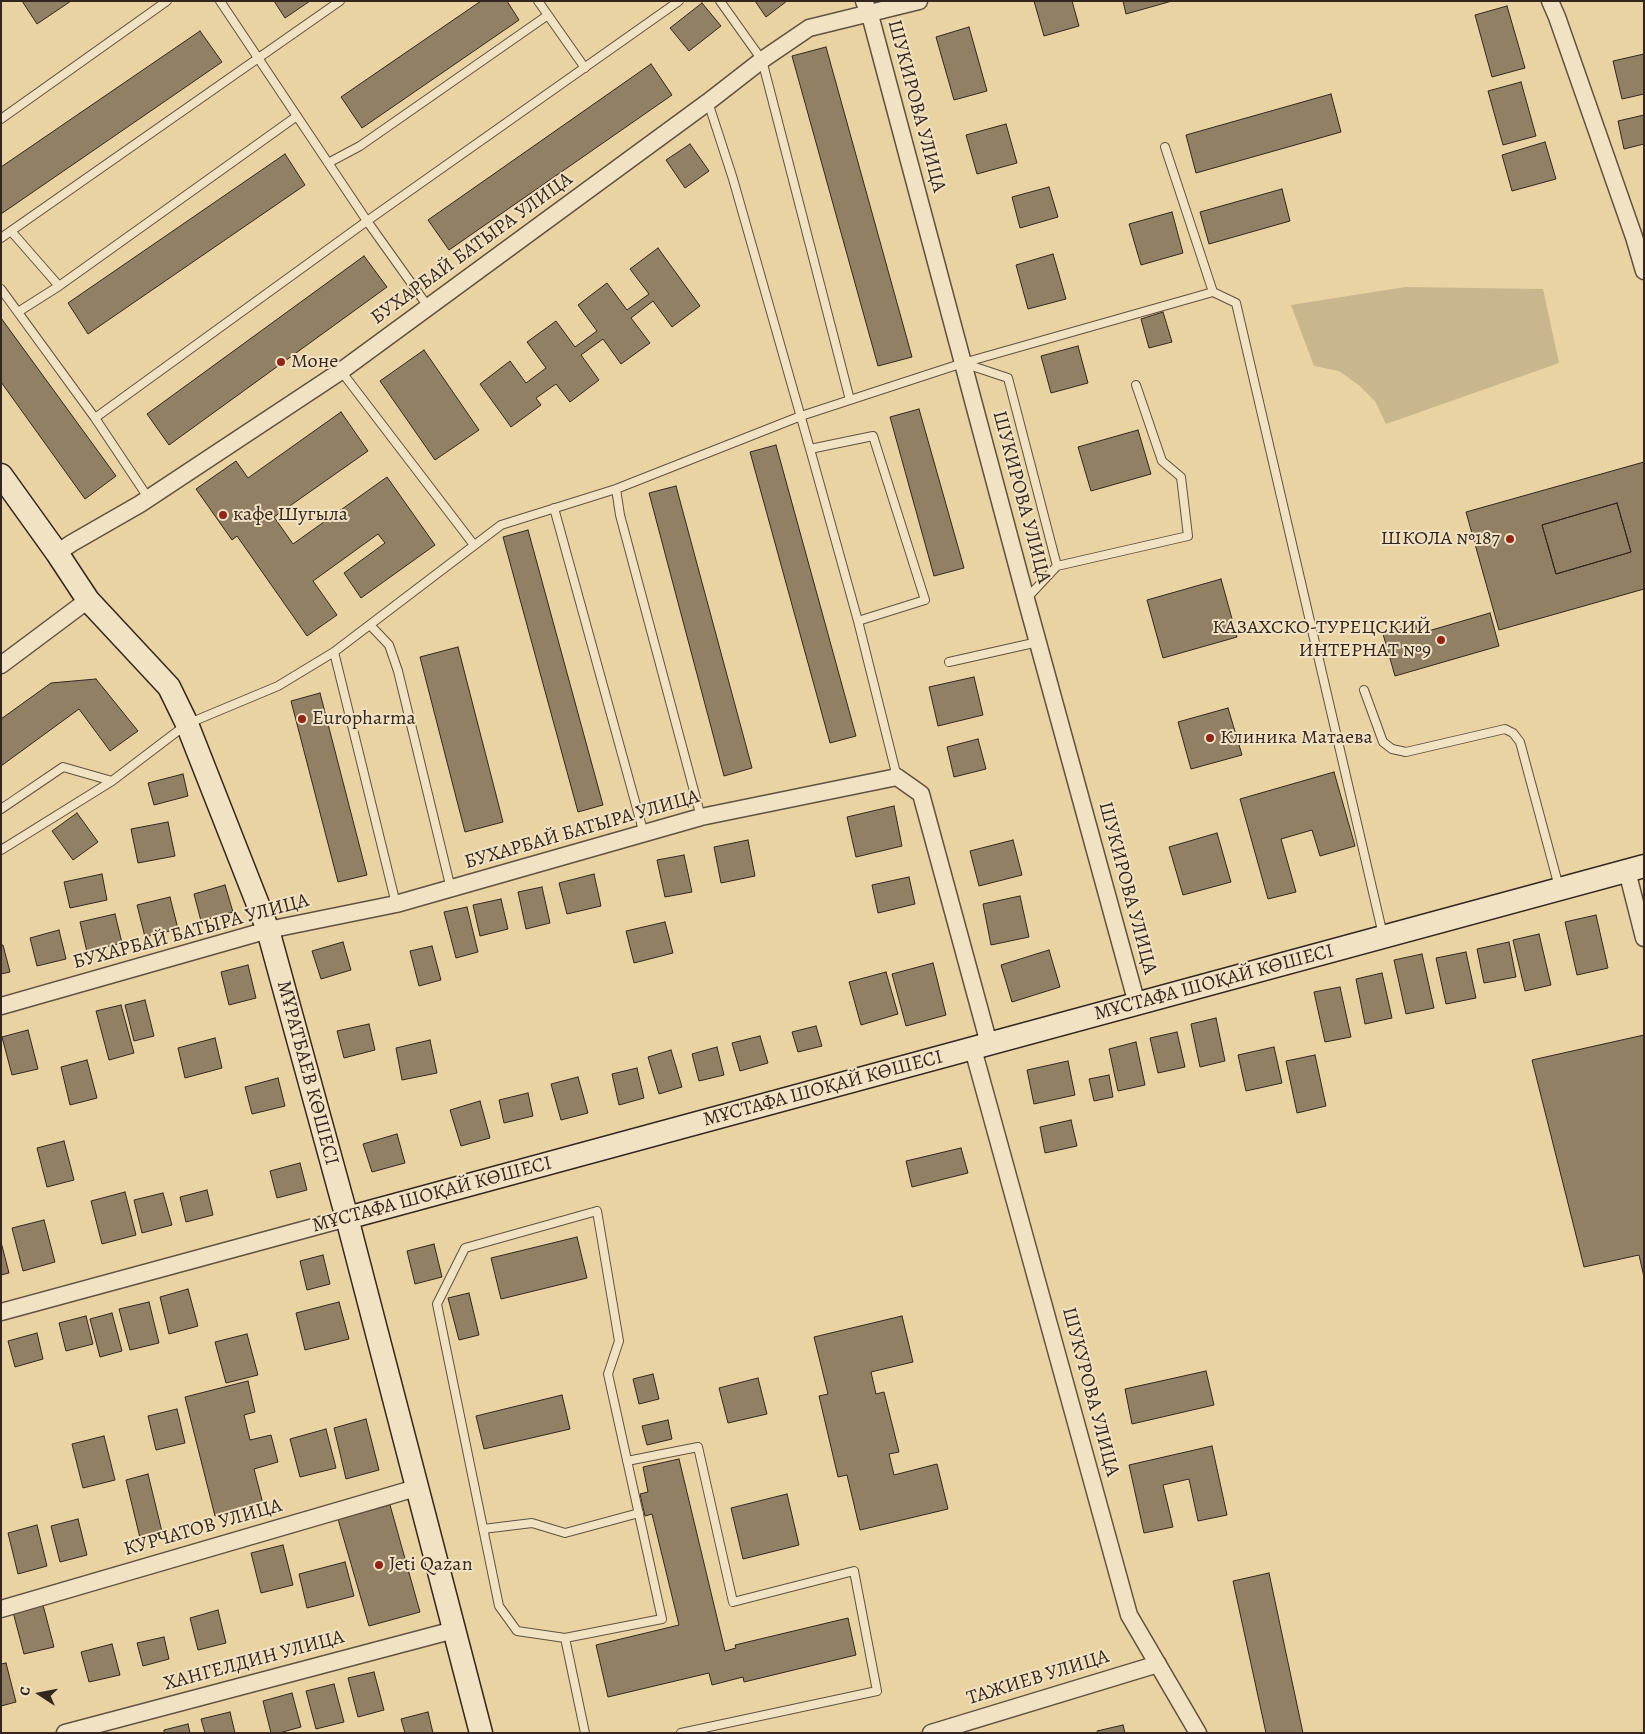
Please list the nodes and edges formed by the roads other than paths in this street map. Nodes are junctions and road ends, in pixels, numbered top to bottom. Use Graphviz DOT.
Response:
graph roads {
  1 [pos="167,1"];
  2 [pos="220,1"];
  3 [pos="340,1"];
  4 [pos="538,1"];
  5 [pos="679,1"];
  6 [pos="720,1"];
  7 [pos="919,1"];
  8 [pos="1550,1"];
  9 [pos="867,8"];
  10 [pos="548,15"];
  11 [pos="259,59"];
  12 [pos="762,60"];
  13 [pos="585,68"];
  14 [pos="708,102"];
  15 [pos="297,116"];
  16 [pos="1,119"];
  17 [pos="1165,147"];
  18 [pos="328,163"];
  19 [pos="367,222"];
  20 [pos="11,231"];
  21 [pos="1639,237"];
  22 [pos="1,238"];
  23 [pos="1644,271"];
  24 [pos="59,286"];
  25 [pos="1,289"];
  26 [pos="1213,292"];
  27 [pos="428,308"];
  28 [pos="18,312"];
  29 [pos="963,362"];
  30 [pos="341,372"];
  31 [pos="1136,385"];
  32 [pos="850,400"];
  33 [pos="801,416"];
  34 [pos="95,418"];
  35 [pos="810,449"];
  36 [pos="1,475"];
  37 [pos="616,489"];
  38 [pos="149,498"];
  39 [pos="554,508"];
  40 [pos="474,545"];
  41 [pos="57,553"];
  42 [pos="1057,566"];
  43 [pos="1026,599"];
  44 [pos="88,600"];
  45 [pos="858,621"];
  46 [pos="370,625"];
  47 [pos="1038,642"];
  48 [pos="334,652"];
  49 [pos="949,662"];
  50 [pos="1,665"];
  51 [pos="1364,690"];
  52 [pos="187,724"];
  53 [pos="897,777"];
  54 [pos="112,781"];
  55 [pos="1,809"];
  56 [pos="701,817"];
  57 [pos="644,834"];
  58 [pos="1,850"];
  59 [pos="1635,868"];
  60 [pos="451,889"];
  61 [pos="1560,889"];
  62 [pos="396,904"];
  63 [pos="268,930"];
  64 [pos="1384,937"];
  65 [pos="1644,938"];
  66 [pos="1137,1004"];
  67 [pos="1,1006"];
  68 [pos="981,1047"];
  69 [pos="347,1218"];
  70 [pos="1,1312"];
  71 [pos="627,1461"];
  72 [pos="416,1488"];
  73 [pos="639,1514"];
  74 [pos="483,1529"];
  75 [pos="1,1609"];
  76 [pos="454,1630"];
  77 [pos="565,1638"];
  78 [pos="1158,1664"];
  79 [pos="65,1733"];
  80 [pos="480,1733"];
  81 [pos="585,1733"];
  82 [pos="681,1733"];
  83 [pos="931,1733"];
  84 [pos="1198,1733"];
  1 -- 16 [label="lane"];
  2 -- 11 [label="lane"];
  3 -- 11 [label="lane"];
  4 -- 10 [label="lane"];
  5 -- 13 [label="lane"];
  6 -- 12 [label="lane"];
  7 -- 9 [label="street, БУХАРБАЙ БАТЫРА УЛИЦА"];
  8 -- 21 [label="street"];
  9 -- 12 [label="street, БУХАРБАЙ БАТЫРА УЛИЦА"];
  9 -- 29 [label="street, ШУКИРОВА УЛИЦА"];
  10 -- 13 [label="lane"];
  10 -- 18 [label="lane"];
  11 -- 15 [label="lane"];
  11 -- 20 [label="lane"];
  12 -- 14 [label="street, БУХАРБАЙ БАТЫРА УЛИЦА"];
  12 -- 32 [label="lane"];
  13 -- 19 [label="lane"];
  14 -- 27 [label="street, БУХАРБАЙ БАТЫРА УЛИЦА"];
  14 -- 33 [label="lane"];
  15 -- 18 [label="lane"];
  15 -- 24 [label="lane"];
  17 -- 26 [label="lane"];
  18 -- 19 [label="lane"];
  19 -- 27 [label="lane"];
  19 -- 34 [label="lane"];
  20 -- 22 [label="lane"];
  20 -- 24 [label="lane"];
  21 -- 23 [label="street"];
  24 -- 28 [label="lane"];
  25 -- 28 [label="lane"];
  26 -- 29 [label="lane"];
  26 -- 64 [label="lane"];
  27 -- 30 [label="street, БУХАРБАЙ БАТЫРА УЛИЦА"];
  28 -- 34 [label="lane"];
  29 -- 32 [label="lane"];
  29 -- 42 [label="lane"];
  29 -- 43 [label="street, ШУКИРОВА УЛИЦА"];
  30 -- 38 [label="street, БУХАРБАЙ БАТЫРА УЛИЦА"];
  30 -- 40 [label="lane"];
  31 -- 42 [label="lane"];
  32 -- 33 [label="lane"];
  33 -- 35 [label="lane"];
  33 -- 37 [label="lane"];
  34 -- 38 [label="lane"];
  35 -- 45 [label="lane"];
  35 -- 45 [label="lane"];
  36 -- 41 [label="street, МҰРАТБАЕВ КӨШЕСІ"];
  37 -- 39 [label="lane"];
  37 -- 56 [label="lane"];
  38 -- 41 [label="street, БУХАРБАЙ БАТЫРА УЛИЦА"];
  39 -- 40 [label="lane"];
  39 -- 57 [label="lane"];
  40 -- 46 [label="lane"];
  41 -- 44 [label="street, МҰРАТБАЕВ КӨШЕСІ"];
  42 -- 43 [label="lane"];
  43 -- 47 [label="street, ШУКИРОВА УЛИЦА"];
  44 -- 50 [label="street"];
  44 -- 52 [label="street, МҰРАТБАЕВ КӨШЕСІ"];
  45 -- 53 [label="lane"];
  46 -- 48 [label="lane"];
  46 -- 60 [label="lane"];
  47 -- 49 [label="lane"];
  47 -- 66 [label="street, ШУКИРОВА УЛИЦА"];
  48 -- 52 [label="lane"];
  48 -- 62 [label="lane"];
  51 -- 61 [label="lane"];
  52 -- 54 [label="lane"];
  52 -- 63 [label="street, МҰРАТБАЕВ КӨШЕСІ"];
  53 -- 56 [label="street, БУХАРБАЙ БАТЫРА УЛИЦА"];
  53 -- 68 [label="street"];
  54 -- 55 [label="lane"];
  54 -- 58 [label="lane"];
  56 -- 57 [label="street, БУХАРБАЙ БАТЫРА УЛИЦА"];
  57 -- 60 [label="street, БУХАРБАЙ БАТЫРА УЛИЦА"];
  59 -- 61 [label="street, МҰСТАФА ШОҚАЙ КӨШЕСІ"];
  59 -- 65 [label="street"];
  60 -- 62 [label="street, БУХАРБАЙ БАТЫРА УЛИЦА"];
  61 -- 64 [label="street, МҰСТАФА ШОҚАЙ КӨШЕСІ"];
  62 -- 63 [label="street, БУХАРБАЙ БАТЫРА УЛИЦА"];
  63 -- 67 [label="street, БУХАРБАЙ БАТЫРА УЛИЦА"];
  63 -- 69 [label="street, МҰРАТБАЕВ КӨШЕСІ"];
  64 -- 66 [label="street, МҰСТАФА ШОҚАЙ КӨШЕСІ"];
  66 -- 68 [label="street, МҰСТАФА ШОҚАЙ КӨШЕСІ"];
  68 -- 69 [label="street, МҰСТАФА ШОҚАЙ КӨШЕСІ"];
  68 -- 78 [label="street, ШУКУРОВА УЛИЦА"];
  69 -- 70 [label="street, МҰСТАФА ШОҚАЙ КӨШЕСІ"];
  69 -- 72 [label="street, МҰРАТБАЕВ КӨШЕСІ"];
  71 -- 73 [label="lane"];
  71 -- 74 [label="lane"];
  71 -- 82 [label="lane"];
  72 -- 75 [label="street, КУРЧАТОВ УЛИЦА"];
  72 -- 76 [label="street, МҰРАТБАЕВ КӨШЕСІ"];
  73 -- 74 [label="lane"];
  73 -- 77 [label="lane"];
  74 -- 77 [label="lane"];
  76 -- 79 [label="street, ХАНГЕЛДИН УЛИЦА"];
  76 -- 80 [label="street, МҰРАТБАЕВ КӨШЕСІ"];
  77 -- 81 [label="lane"];
  78 -- 83 [label="street, ТАЖИЕВ УЛИЦА"];
  78 -- 84 [label="street, ШУКУРОВА УЛИЦА"];
}
